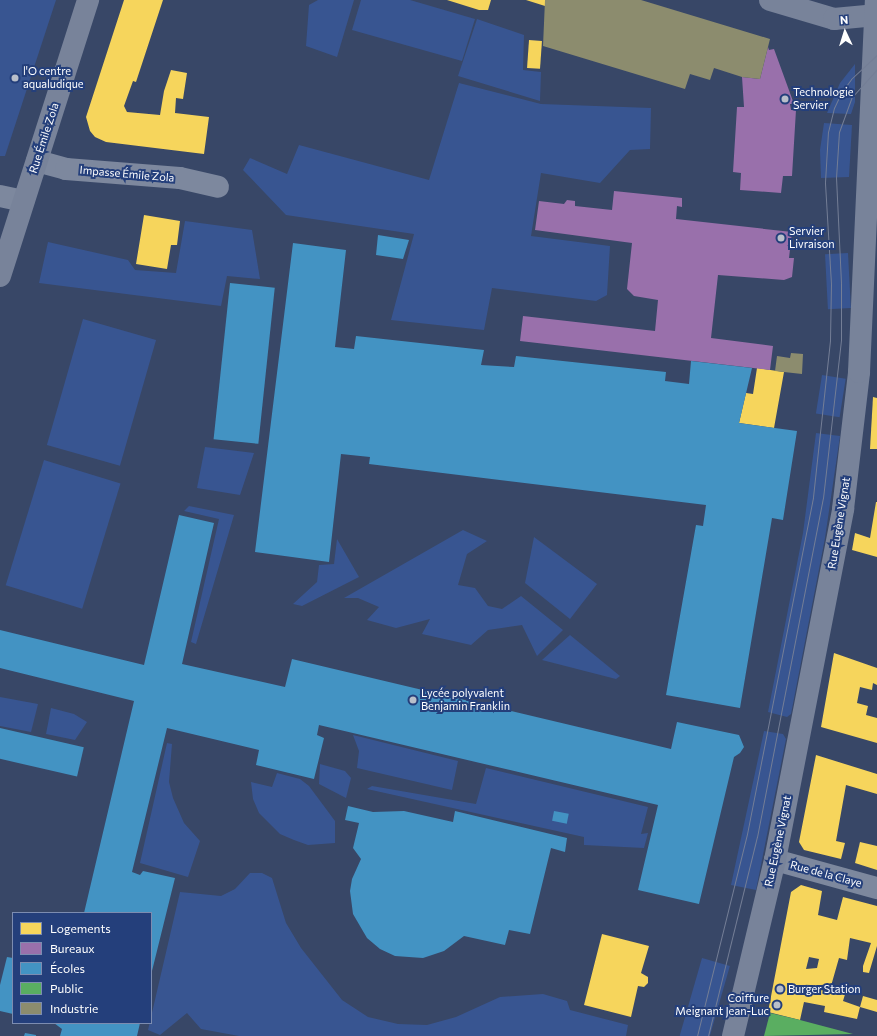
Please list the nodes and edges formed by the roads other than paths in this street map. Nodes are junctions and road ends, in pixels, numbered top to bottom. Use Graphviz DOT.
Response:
graph roads {
  1 [pos="88,0"];
  2 [pos="770,0"];
  3 [pos="876,12"];
  4 [pos="37,161"];
  5 [pos="218,187"];
  6 [pos="0,196"];
  7 [pos="23,202"];
  8 [pos="0,276"];
  9 [pos="775,860"];
  10 [pos="877,888"];
  11 [pos="733,1036"];
  1 -- 4 [label="street, Rue Émile Zola"];
  2 -- 3 [label="street"];
  3 -- 9 [label="street, Rue Eugène Vignat"];
  4 -- 5 [label="street, Impasse Émile Zola"];
  4 -- 7 [label="street, Rue Émile Zola"];
  6 -- 7 [label="street"];
  7 -- 8 [label="street, Rue Émile Zola"];
  9 -- 10 [label="street, Rue de la Claye"];
  9 -- 11 [label="street, Rue Eugène Vignat"];
}
